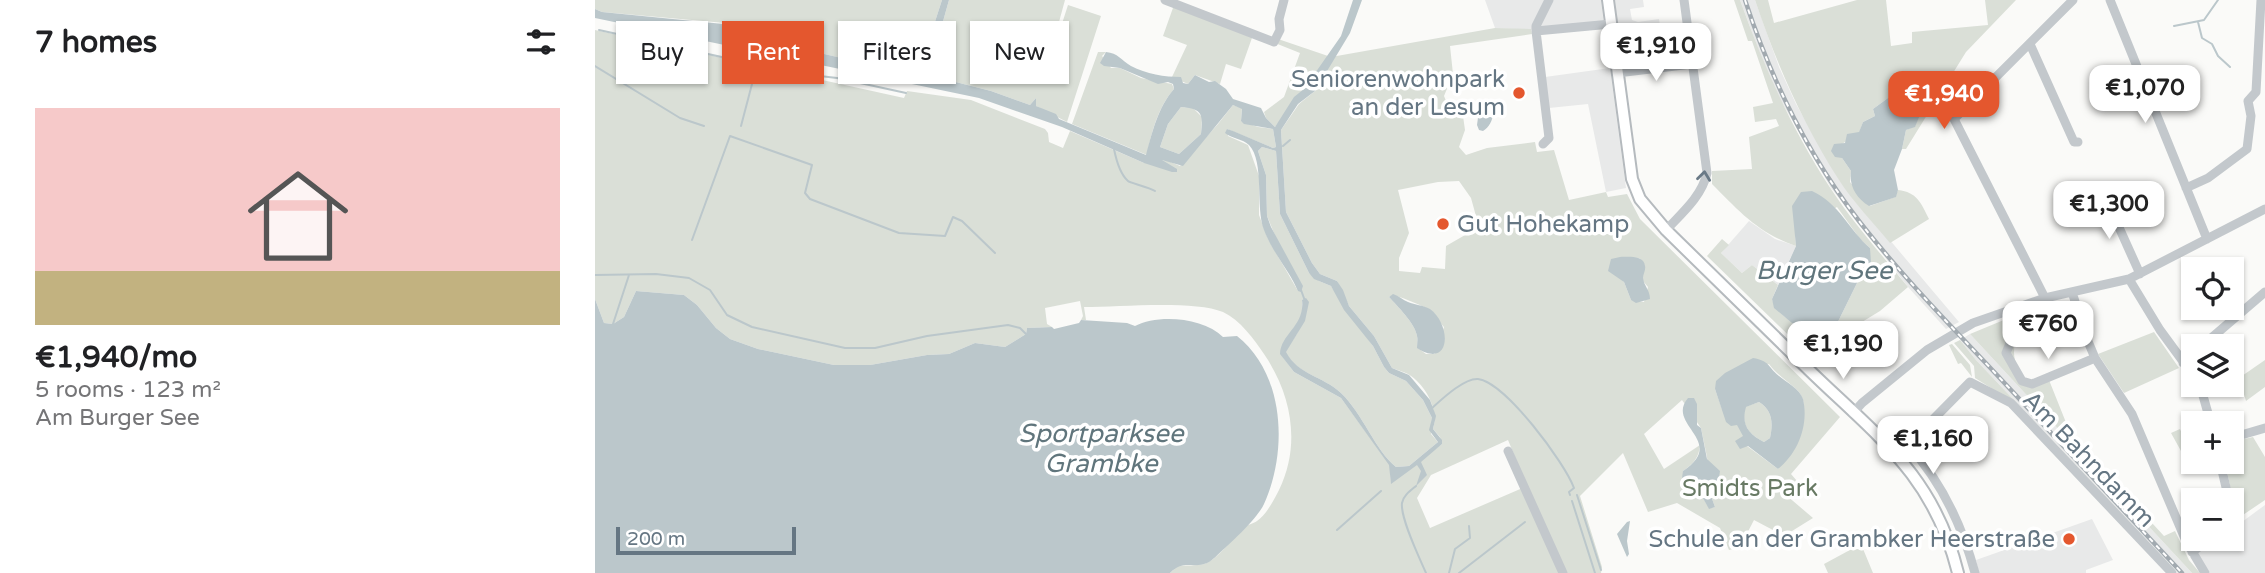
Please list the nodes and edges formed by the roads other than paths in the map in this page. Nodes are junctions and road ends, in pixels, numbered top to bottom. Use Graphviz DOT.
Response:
graph roads {
  1 [pos="1284,0"];
  2 [pos="1549,0"];
  3 [pos="1608,0"];
  4 [pos="1683,0"];
  5 [pos="2073,0"];
  6 [pos="2110,0"];
  7 [pos="2261,0"];
  8 [pos="1168,1"];
  9 [pos="1611,24"];
  10 [pos="1536,31"];
  11 [pos="2030,44"];
  12 [pos="1692,64"];
  13 [pos="1617,73"];
  14 [pos="2078,142"];
  15 [pos="1543,144"];
  16 [pos="2186,188"];
  17 [pos="2098,190"];
  18 [pos="2265,209"];
  19 [pos="1666,230"];
  20 [pos="2207,239"];
  21 [pos="2140,274"];
  22 [pos="2129,279"];
  23 [pos="2072,292"];
  24 [pos="2265,292"];
  25 [pos="2045,298"];
  26 [pos="2015,331"];
  27 [pos="2216,334"];
  28 [pos="2095,358"];
  29 [pos="2181,360"];
  30 [pos="1853,412"];
  31 [pos="2265,428"];
  32 [pos="2244,434"];
  33 [pos="1908,445"];
  34 [pos="1508,451"];
  35 [pos="1898,456"];
  36 [pos="2192,552"];
  37 [pos="1563,573"];
  38 [pos="1958,573"];
  39 [pos="1975,573"];
  40 [pos="2172,573"];
  41 [pos="2206,573"];
  1 -- 8 [label="street"];
  2 -- 10 [label="street"];
  3 -- 9 [label="main road"];
  4 -- 12 [label="street"];
  5 -- 11 [label="street"];
  6 -- 16 [label="street"];
  7 -- 16 [label="street"];
  9 -- 10 [label="street"];
  9 -- 13 [label="main road"];
  10 -- 15 [label="street"];
  11 -- 14 [label="street"];
  11 -- 25 [label="street"];
  12 -- 13 [label="street"];
  19 -- 12 [label="street, one-way"];
  13 -- 19 [label="main road"];
  16 -- 20 [label="street"];
  17 -- 21 [label="street"];
  18 -- 20 [label="street"];
  19 -- 30 [label="main road"];
  20 -- 21 [label="street"];
  21 -- 22 [label="street"];
  22 -- 23 [label="street"];
  22 -- 29 [label="street"];
  23 -- 25 [label="street"];
  23 -- 28 [label="street"];
  24 -- 27 [label="street"];
  25 -- 30 [label="street"];
  26 -- 28 [label="street"];
  28 -- 36 [label="street"];
  30 -- 35 [label="main road"];
  31 -- 32 [label="street"];
  33 -- 35 [label="street"];
  33 -- 39 [label="street"];
  33 -- 40 [label="street, Am Bahndamm"];
  34 -- 37 [label="street"];
  35 -- 38 [label="main road"];
  36 -- 41 [label="street"];
}
